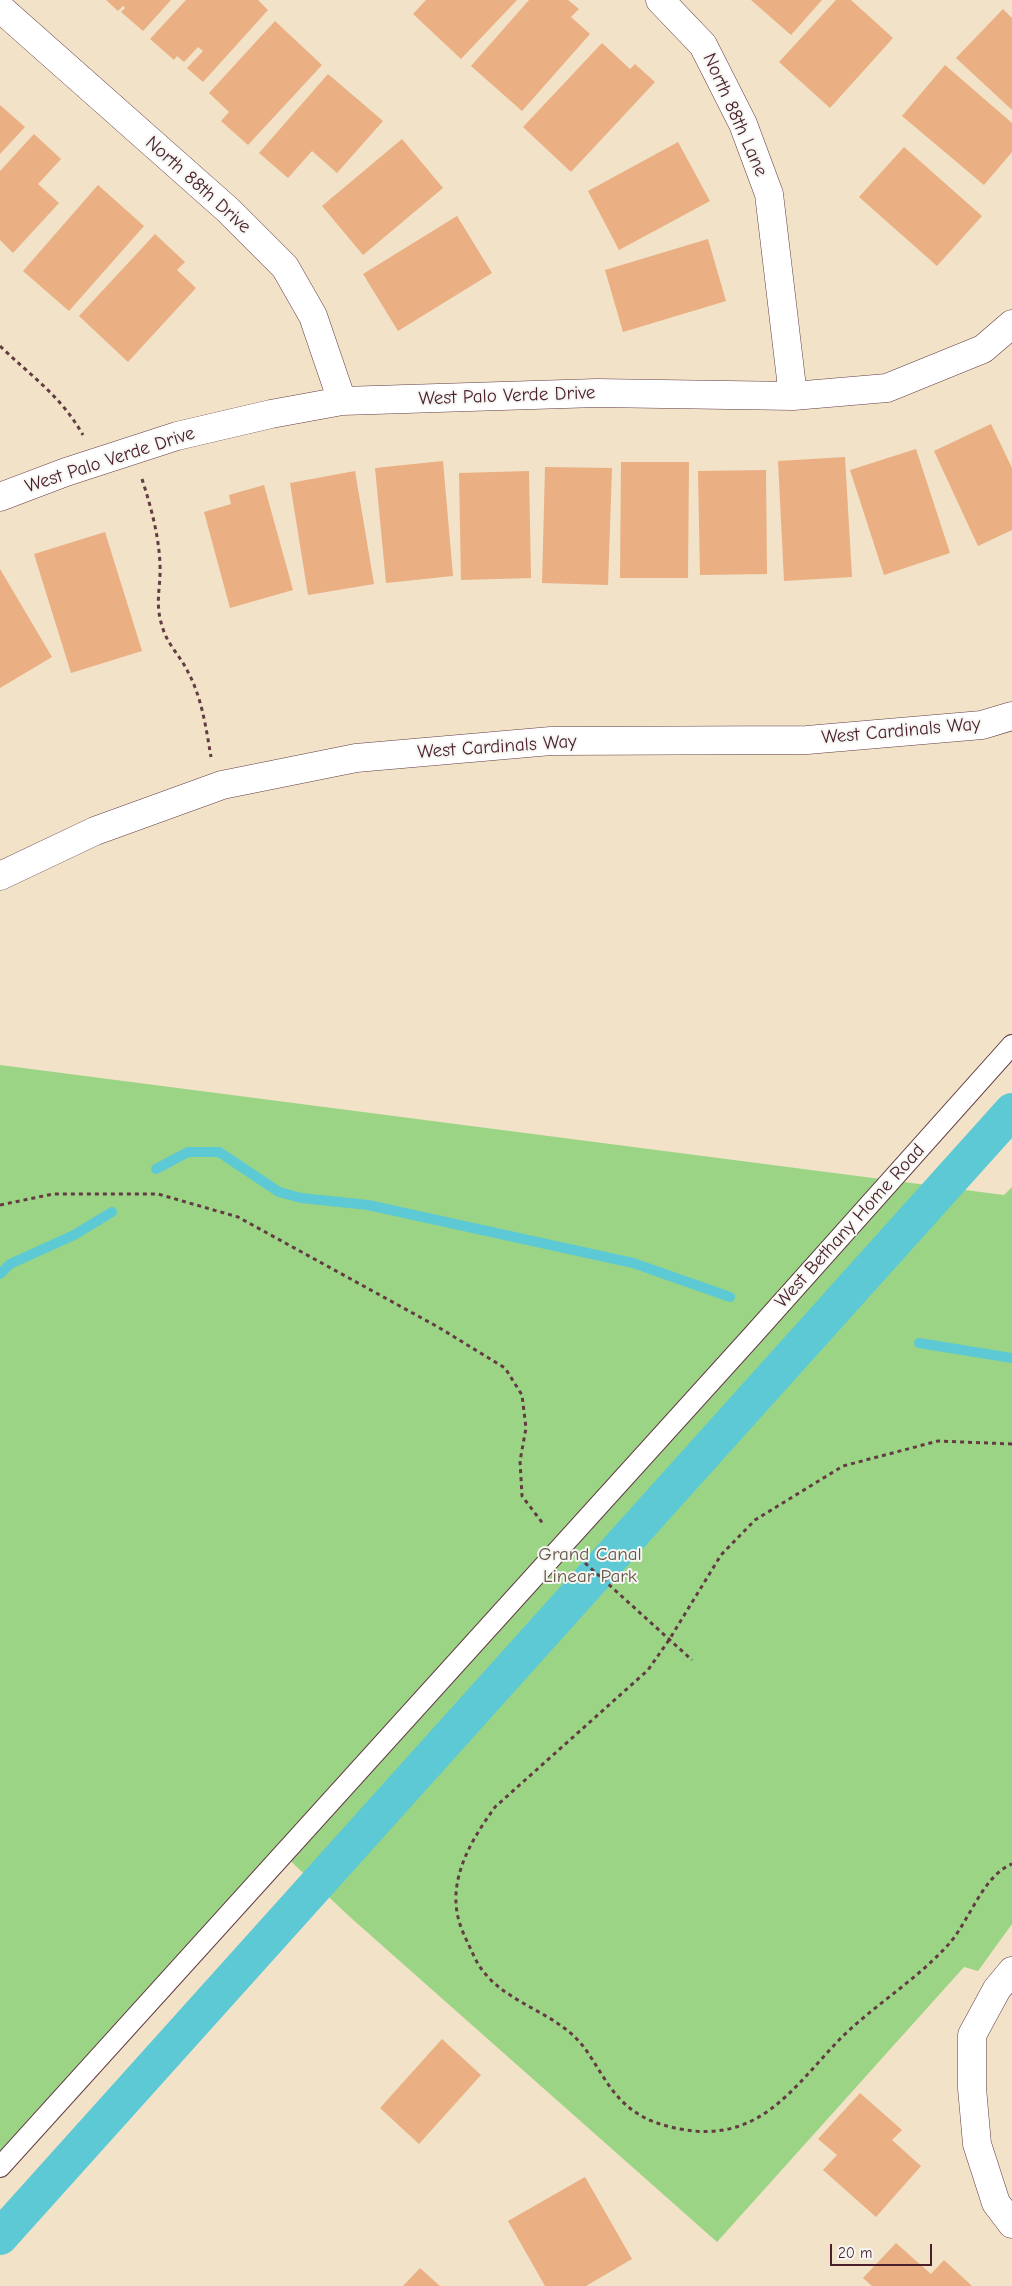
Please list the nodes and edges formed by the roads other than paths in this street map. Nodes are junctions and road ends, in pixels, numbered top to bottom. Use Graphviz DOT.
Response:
graph roads {
  1 [pos="660,0"];
  2 [pos="0,8"];
  3 [pos="1012,324"];
  4 [pos="793,396"];
  5 [pos="342,401"];
  6 [pos="0,497"];
  7 [pos="1012,716"];
  8 [pos="0,876"];
  9 [pos="1012,1045"];
  10 [pos="1012,1971"];
  11 [pos="0,2167"];
  12 [pos="1012,2224"];
  1 -- 4 [label="street, North 88th Lane"];
  2 -- 5 [label="street, North 88th Drive"];
  3 -- 4 [label="street, West Palo Verde Drive"];
  4 -- 5 [label="street, West Palo Verde Drive"];
  5 -- 6 [label="street, West Palo Verde Drive"];
  7 -- 8 [label="street, West Cardinals Way"];
  9 -- 11 [label="lane, West Bethany Home Road"];
  10 -- 12 [label="street"];
}
